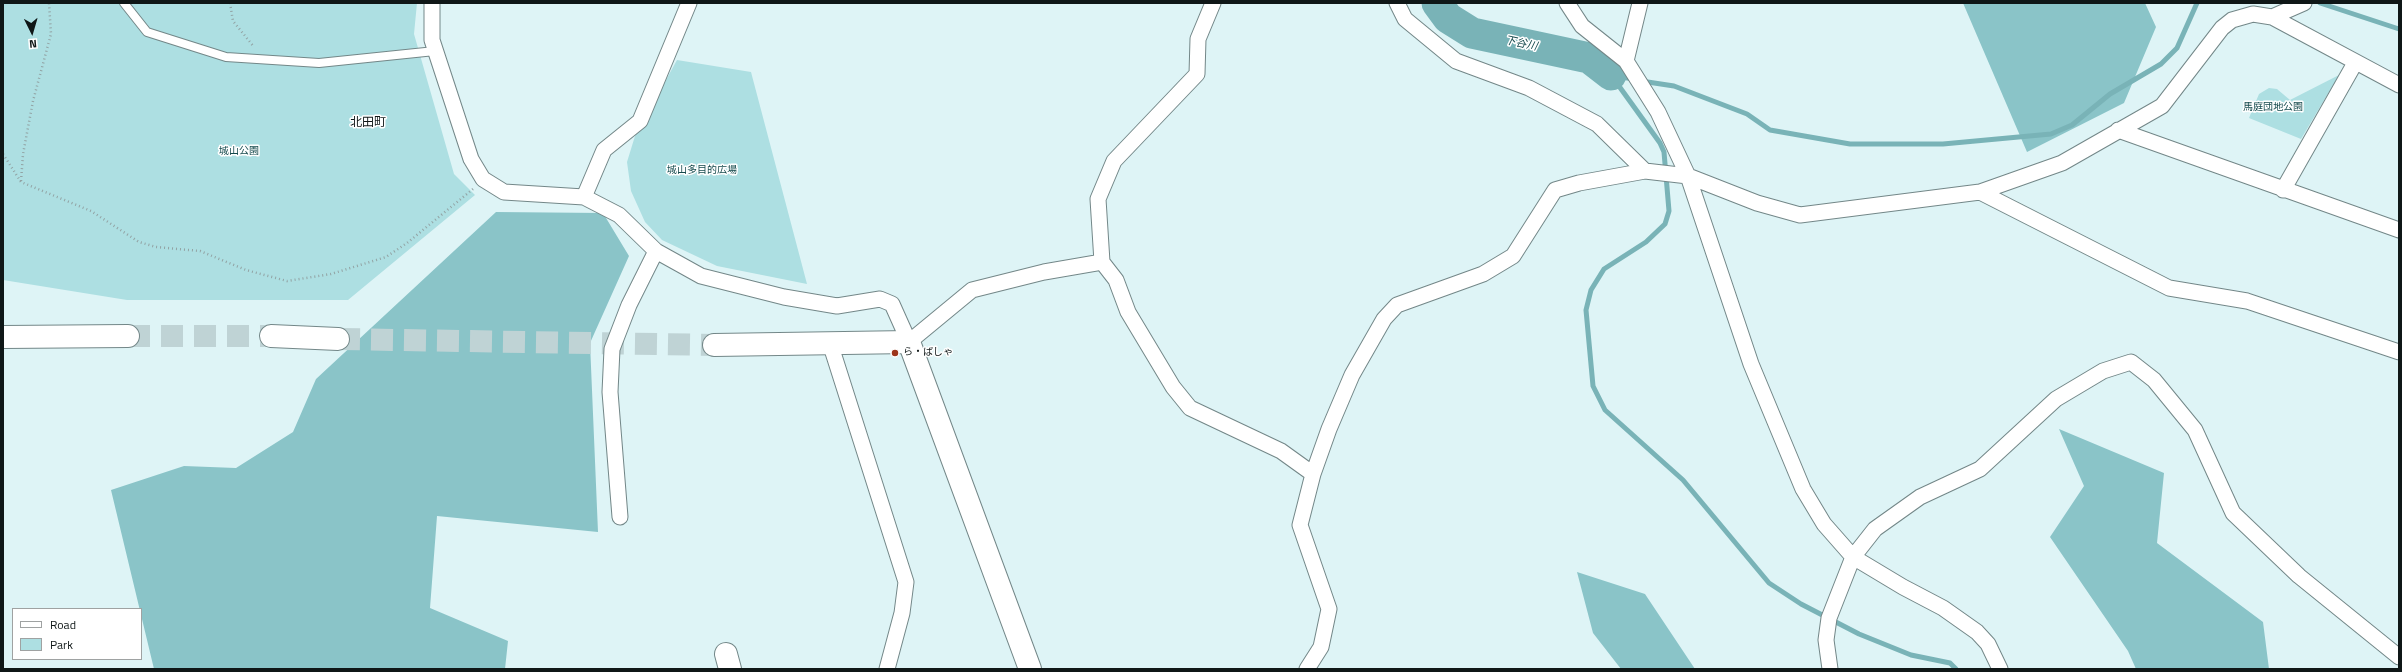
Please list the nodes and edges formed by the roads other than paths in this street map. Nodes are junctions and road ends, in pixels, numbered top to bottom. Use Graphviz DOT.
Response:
graph roads {
  1 [pos="124,3"];
  2 [pos="432,3"];
  3 [pos="689,3"];
  4 [pos="1213,3"];
  5 [pos="1398,3"];
  6 [pos="1568,3"];
  7 [pos="1640,3"];
  8 [pos="2304,3"];
  9 [pos="2272,17"];
  10 [pos="435,51"];
  11 [pos="1626,61"];
  12 [pos="2355,63"];
  13 [pos="2399,86"];
  14 [pos="2118,130"];
  15 [pos="1645,171"];
  16 [pos="1688,176"];
  17 [pos="2283,190"];
  18 [pos="1980,192"];
  19 [pos="584,197"];
  20 [pos="2399,230"];
  21 [pos="656,250"];
  22 [pos="1102,262"];
  23 [pos="128,336"];
  24 [pos="271,336"];
  25 [pos="3,337"];
  26 [pos="338,338"];
  27 [pos="909,342"];
  28 [pos="830,343"];
  29 [pos="714,345"];
  30 [pos="2397,346"];
  31 [pos="1313,474"];
  32 [pos="620,517"];
  33 [pos="1853,557"];
  34 [pos="2399,658"];
  35 [pos="887,669"];
  36 [pos="1030,669"];
  37 [pos="1306,669"];
  38 [pos="1830,669"];
  39 [pos="2000,669"];
  1 -- 10 [label="lane"];
  2 -- 10 [label="street"];
  3 -- 19 [label="street"];
  4 -- 22 [label="street"];
  5 -- 15 [label="street"];
  6 -- 11 [label="street"];
  7 -- 11 [label="street"];
  8 -- 9 [label="street"];
  9 -- 12 [label="street"];
  9 -- 14 [label="street"];
  10 -- 19 [label="street"];
  11 -- 16 [label="street"];
  12 -- 13 [label="street"];
  12 -- 17 [label="street"];
  14 -- 17 [label="street"];
  14 -- 18 [label="street"];
  15 -- 16 [label="street"];
  15 -- 31 [label="street"];
  16 -- 18 [label="street"];
  16 -- 33 [label="street"];
  17 -- 20 [label="street"];
  18 -- 30 [label="street"];
  19 -- 21 [label="street"];
  21 -- 27 [label="street"];
  21 -- 32 [label="street"];
  22 -- 27 [label="street"];
  22 -- 31 [label="street"];
  23 -- 25 [label="street"];
  24 -- 26 [label="street"];
  27 -- 28 [label="street"];
  27 -- 36 [label="street"];
  28 -- 29 [label="street"];
  28 -- 35 [label="street"];
  31 -- 37 [label="street"];
  33 -- 34 [label="street"];
  33 -- 38 [label="street"];
  33 -- 39 [label="street"];
}
